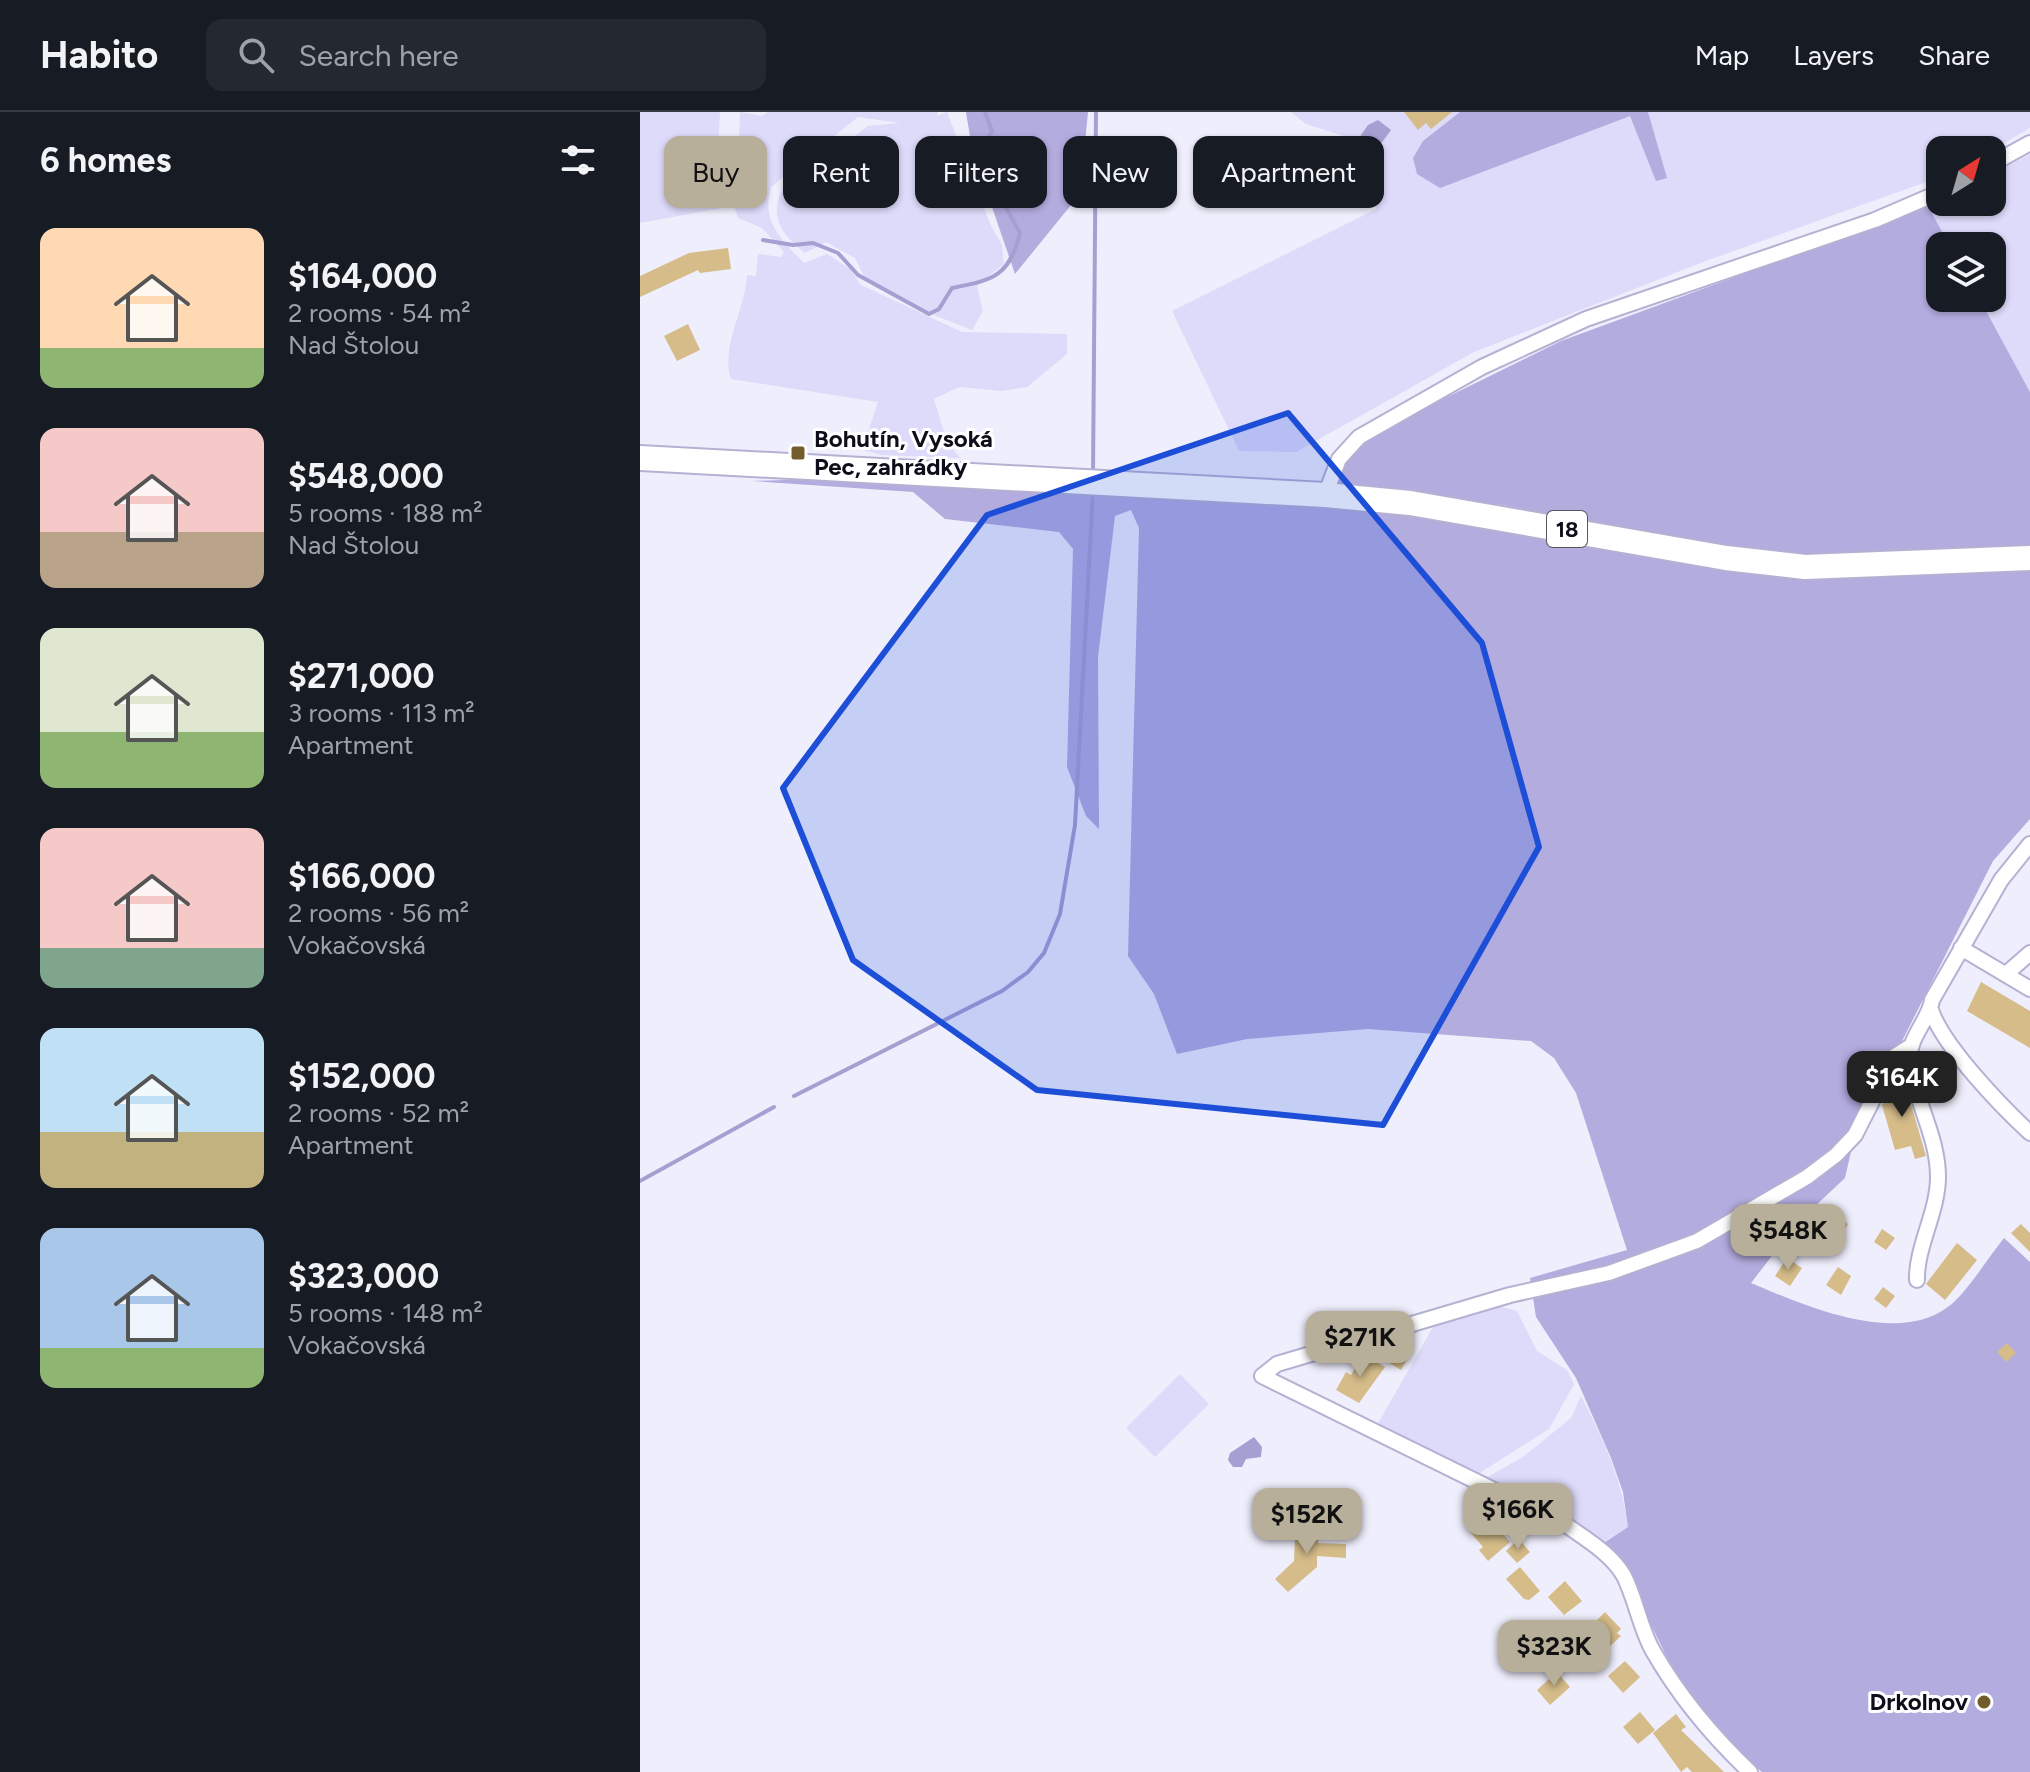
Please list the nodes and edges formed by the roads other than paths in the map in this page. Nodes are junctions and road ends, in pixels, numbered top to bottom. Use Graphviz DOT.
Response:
graph roads {
  1 [pos="2030,143"];
  2 [pos="2006,156"];
  3 [pos="1926,198"];
  4 [pos="640,458"];
  5 [pos="1325,495"];
  6 [pos="2030,558"];
  7 [pos="2030,844"];
  8 [pos="1961,948"];
  9 [pos="2030,953"];
  10 [pos="2006,974"];
  11 [pos="2030,989"];
  12 [pos="1931,1010"];
  13 [pos="1911,1046"];
  14 [pos="2030,1133"];
  15 [pos="1917,1280"];
  16 [pos="1750,1772"];
  1 -- 2 [label="street"];
  3 -- 5 [label="street"];
  4 -- 5 [label="main road, 18"];
  5 -- 6 [label="main road, 18"];
  7 -- 8 [label="street"];
  8 -- 10 [label="street"];
  8 -- 12 [label="street"];
  9 -- 10 [label="street"];
  10 -- 11 [label="street"];
  12 -- 13 [label="street"];
  12 -- 14 [label="street"];
  13 -- 15 [label="street"];
  13 -- 16 [label="street"];
}
